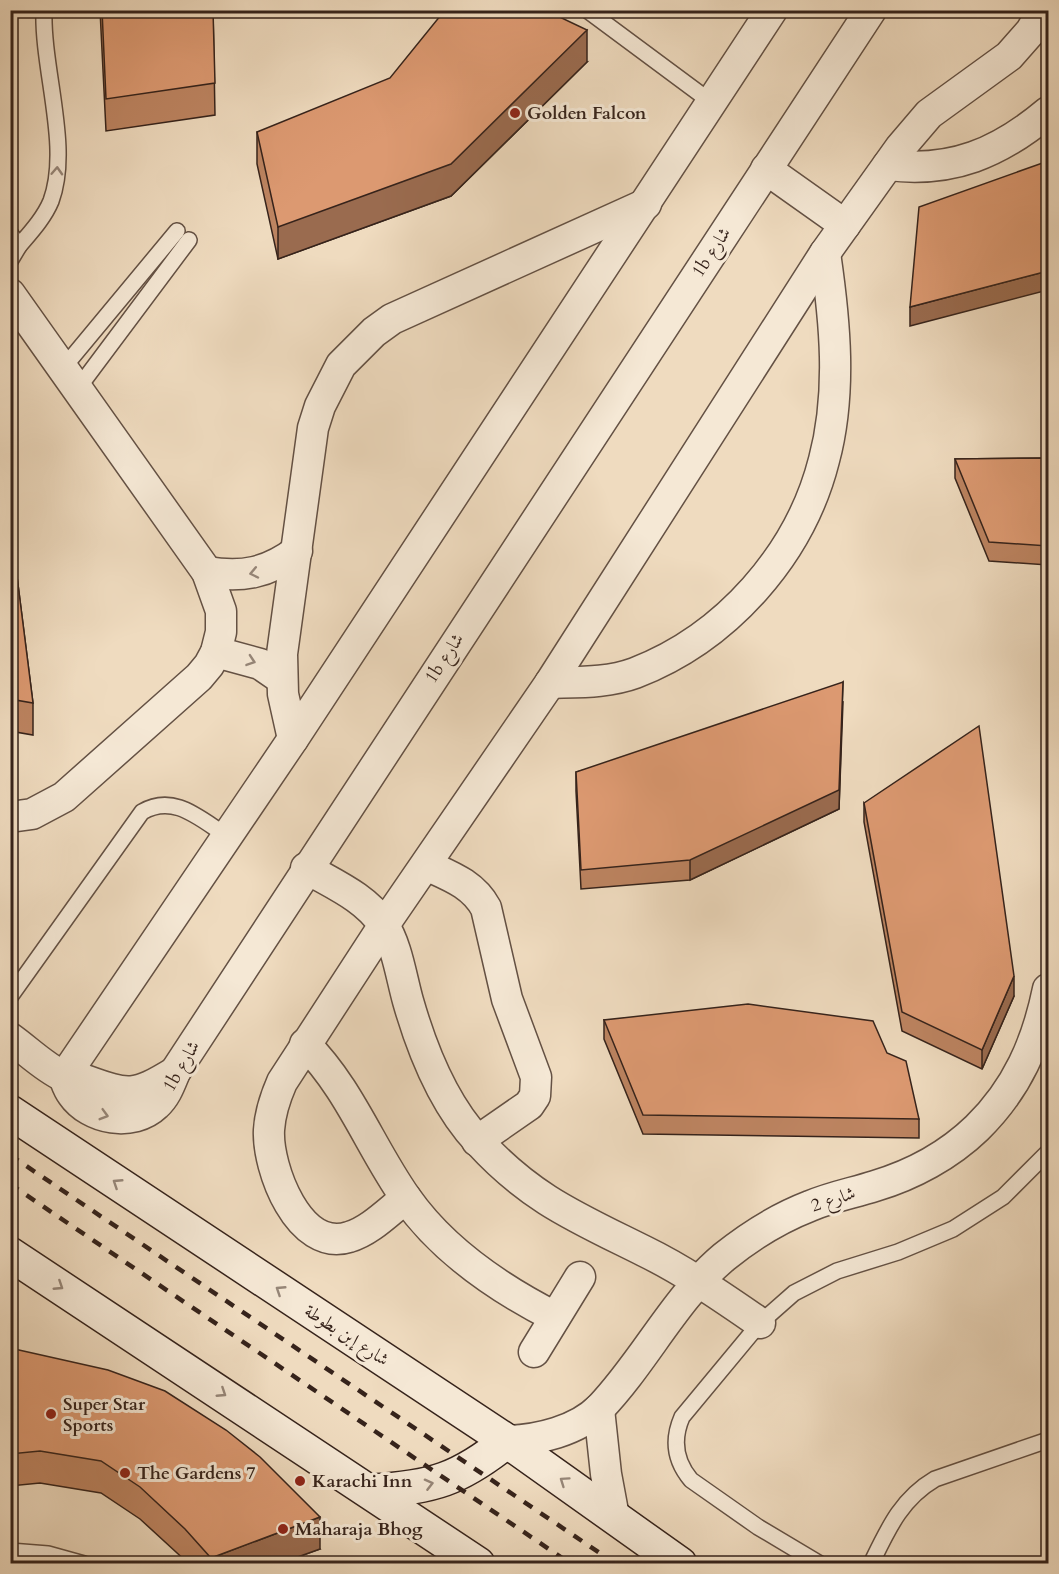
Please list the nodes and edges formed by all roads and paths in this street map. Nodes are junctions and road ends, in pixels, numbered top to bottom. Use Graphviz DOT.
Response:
graph roads {
  1 [pos="44,10"];
  2 [pos="587,10"];
  3 [pos="772,10"];
  4 [pos="871,10"];
  5 [pos="1043,10"];
  6 [pos="711,102"];
  7 [pos="1048,112"];
  8 [pos="888,165"];
  9 [pos="766,169"];
  10 [pos="646,204"];
  11 [pos="845,225"];
  12 [pos="10,233"];
  13 [pos="19,246"];
  14 [pos="825,253"];
  15 [pos="10,261"];
  16 [pos="10,294"];
  17 [pos="71,377"];
  18 [pos="297,551"];
  19 [pos="207,572"];
  20 [pos="216,652"];
  21 [pos="282,679"];
  22 [pos="550,683"];
  23 [pos="293,739"];
  24 [pos="10,817"];
  25 [pos="227,836"];
  26 [pos="426,865"];
  27 [pos="306,868"];
  28 [pos="384,925"];
  29 [pos="1048,989"];
  30 [pos="10,997"];
  31 [pos="10,1038"];
  32 [pos="305,1044"];
  33 [pos="64,1077"];
  34 [pos="10,1112"];
  35 [pos="477,1141"];
  36 [pos="1048,1152"];
  37 [pos="406,1198"];
  38 [pos="10,1254"];
  39 [pos="580,1277"];
  40 [pos="699,1281"];
  41 [pos="555,1317"];
  42 [pos="760,1323"];
  43 [pos="534,1352"];
  44 [pos="599,1409"];
  45 [pos="1048,1440"];
  46 [pos="507,1441"];
  47 [pos="371,1491"];
  48 [pos="614,1517"];
  49 [pos="10,1551"];
  50 [pos="84,1563"];
  51 [pos="478,1563"];
  52 [pos="680,1563"];
  53 [pos="820,1563"];
  54 [pos="871,1563"];
  13 -- 1 [label="lane, one-way"];
  2 -- 6 [label="lane"];
  3 -- 6 [label="street"];
  4 -- 9 [label="street, 1b شارع"];
  5 -- 8 [label="street"];
  6 -- 10 [label="street"];
  7 -- 8 [label="street"];
  8 -- 11 [label="street"];
  9 -- 11 [label="street"];
  9 -- 27 [label="street, 1b شارع"];
  10 -- 18 [label="street"];
  10 -- 23 [label="street"];
  11 -- 14 [label="street"];
  12 -- 13 [label="lane"];
  13 -- 15 [label="lane"];
  14 -- 22 [label="street"];
  14 -- 22 [label="street"];
  16 -- 17 [label="street"];
  17 -- 17 [label="lane"];
  17 -- 19 [label="street"];
  18 -- 19 [label="street, one-way"];
  18 -- 21 [label="street"];
  19 -- 20 [label="street"];
  20 -- 21 [label="street, one-way"];
  20 -- 24 [label="street"];
  21 -- 23 [label="street"];
  22 -- 26 [label="street"];
  23 -- 25 [label="street"];
  25 -- 30 [label="lane"];
  25 -- 33 [label="street"];
  26 -- 28 [label="street"];
  26 -- 35 [label="street"];
  27 -- 28 [label="street"];
  27 -- 33 [label="street, 1b شارع"];
  28 -- 32 [label="street"];
  28 -- 35 [label="street"];
  29 -- 40 [label="street, شارع 2"];
  31 -- 33 [label="street"];
  32 -- 37 [label="street"];
  32 -- 37 [label="street"];
  46 -- 34 [label="main road, شارع إبن بطوطة, one-way"];
  35 -- 40 [label="street"];
  36 -- 42 [label="lane"];
  37 -- 41 [label="street"];
  38 -- 47 [label="main road, one-way"];
  39 -- 41 [label="street"];
  40 -- 42 [label="street"];
  40 -- 44 [label="street, شارع 2"];
  41 -- 43 [label="street"];
  42 -- 53 [label="lane"];
  44 -- 46 [label="street, شارع 2"];
  44 -- 48 [label="street"];
  45 -- 54 [label="lane"];
  47 -- 46 [label="main road, one-way"];
  48 -- 46 [label="main road, شارع إبن بطوطة, one-way"];
  47 -- 51 [label="main road"];
  48 -- 52 [label="main road, شارع إبن بطوطة"];
  49 -- 50 [label="lane"];
}
